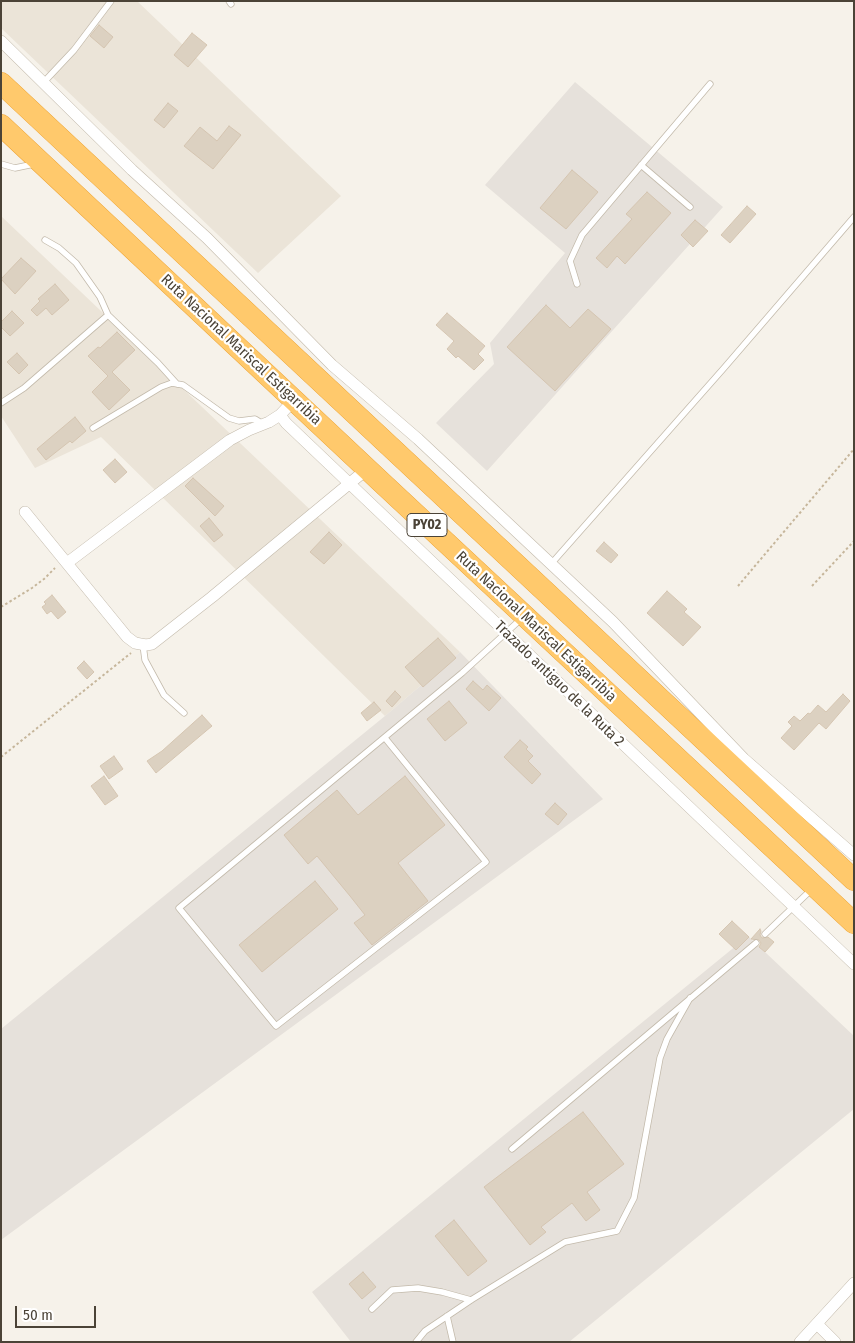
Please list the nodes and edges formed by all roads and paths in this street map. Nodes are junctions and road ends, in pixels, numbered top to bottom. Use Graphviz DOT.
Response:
graph roads {
  1 [pos="111,1"];
  2 [pos="1,41"];
  3 [pos="1,83"];
  4 [pos="43,83"];
  5 [pos="710,84"];
  6 [pos="1,125"];
  7 [pos="41,163"];
  8 [pos="1,164"];
  9 [pos="641,165"];
  10 [pos="690,207"];
  11 [pos="854,217"];
  12 [pos="45,240"];
  13 [pos="578,284"];
  14 [pos="108,315"];
  15 [pos="177,384"];
  16 [pos="1,403"];
  17 [pos="287,407"];
  18 [pos="264,424"];
  19 [pos="93,428"];
  20 [pos="854,449"];
  21 [pos="367,469"];
  22 [pos="350,483"];
  23 [pos="25,512"];
  24 [pos="854,541"];
  25 [pos="65,561"];
  26 [pos="551,564"];
  27 [pos="738,586"];
  28 [pos="812,586"];
  29 [pos="1,607"];
  30 [pos="525,616"];
  31 [pos="506,633"];
  32 [pos="142,645"];
  33 [pos="184,713"];
  34 [pos="386,738"];
  35 [pos="1,758"];
  36 [pos="854,855"];
  37 [pos="854,880"];
  38 [pos="814,886"];
  39 [pos="792,907"];
  40 [pos="854,923"];
  41 [pos="765,934"];
  42 [pos="756,943"];
  43 [pos="854,964"];
  44 [pos="690,998"];
  45 [pos="512,1149"];
  46 [pos="854,1283"];
  47 [pos="471,1300"];
  48 [pos="372,1309"];
  49 [pos="447,1316"];
  50 [pos="817,1324"];
  51 [pos="416,1342"];
  52 [pos="453,1342"];
  53 [pos="800,1342"];
  54 [pos="835,1342"];
  1 -- 4 [label="lane"];
  2 -- 4 [label="street"];
  3 -- 37 [label="highway, PY02"];
  4 -- 26 [label="street"];
  5 -- 9 [label="lane"];
  6 -- 7 [label="highway, Ruta Nacional Mariscal Estigarribia / PY02"];
  7 -- 8 [label="lane"];
  7 -- 17 [label="highway, Ruta Nacional Mariscal Estigarribia / PY02"];
  9 -- 10 [label="lane"];
  9 -- 13 [label="lane"];
  11 -- 26 [label="lane"];
  12 -- 14 [label="lane"];
  14 -- 15 [label="lane"];
  14 -- 16 [label="lane"];
  15 -- 18 [label="lane"];
  15 -- 19 [label="lane"];
  17 -- 18 [label="street"];
  17 -- 21 [label="highway, Ruta Nacional Mariscal Estigarribia / PY02"];
  17 -- 22 [label="street, Trazado antiguo de la Ruta 2"];
  18 -- 25 [label="street"];
  20 -- 27 [label="path"];
  21 -- 22 [label="street"];
  21 -- 30 [label="highway, Ruta Nacional Mariscal Estigarribia / PY02"];
  22 -- 31 [label="street, Trazado antiguo de la Ruta 2"];
  22 -- 32 [label="street"];
  23 -- 25 [label="street"];
  24 -- 28 [label="path"];
  25 -- 29 [label="path"];
  25 -- 32 [label="street"];
  26 -- 36 [label="street"];
  30 -- 31 [label="lane"];
  30 -- 38 [label="highway, Ruta Nacional Mariscal Estigarribia / PY02"];
  31 -- 34 [label="lane"];
  31 -- 39 [label="street, Trazado antiguo de la Ruta 2"];
  32 -- 33 [label="lane"];
  32 -- 35 [label="path"];
  34 -- 34 [label="lane"];
  38 -- 39 [label="lane"];
  38 -- 40 [label="highway, Ruta Nacional Mariscal Estigarribia / PY02"];
  39 -- 41 [label="lane"];
  39 -- 43 [label="street, Trazado antiguo de la Ruta 2"];
  42 -- 44 [label="lane"];
  44 -- 45 [label="lane"];
  44 -- 47 [label="lane"];
  46 -- 50 [label="street"];
  47 -- 48 [label="lane"];
  47 -- 49 [label="lane"];
  49 -- 51 [label="lane"];
  49 -- 52 [label="lane"];
  50 -- 53 [label="street"];
  50 -- 54 [label="street"];
}
